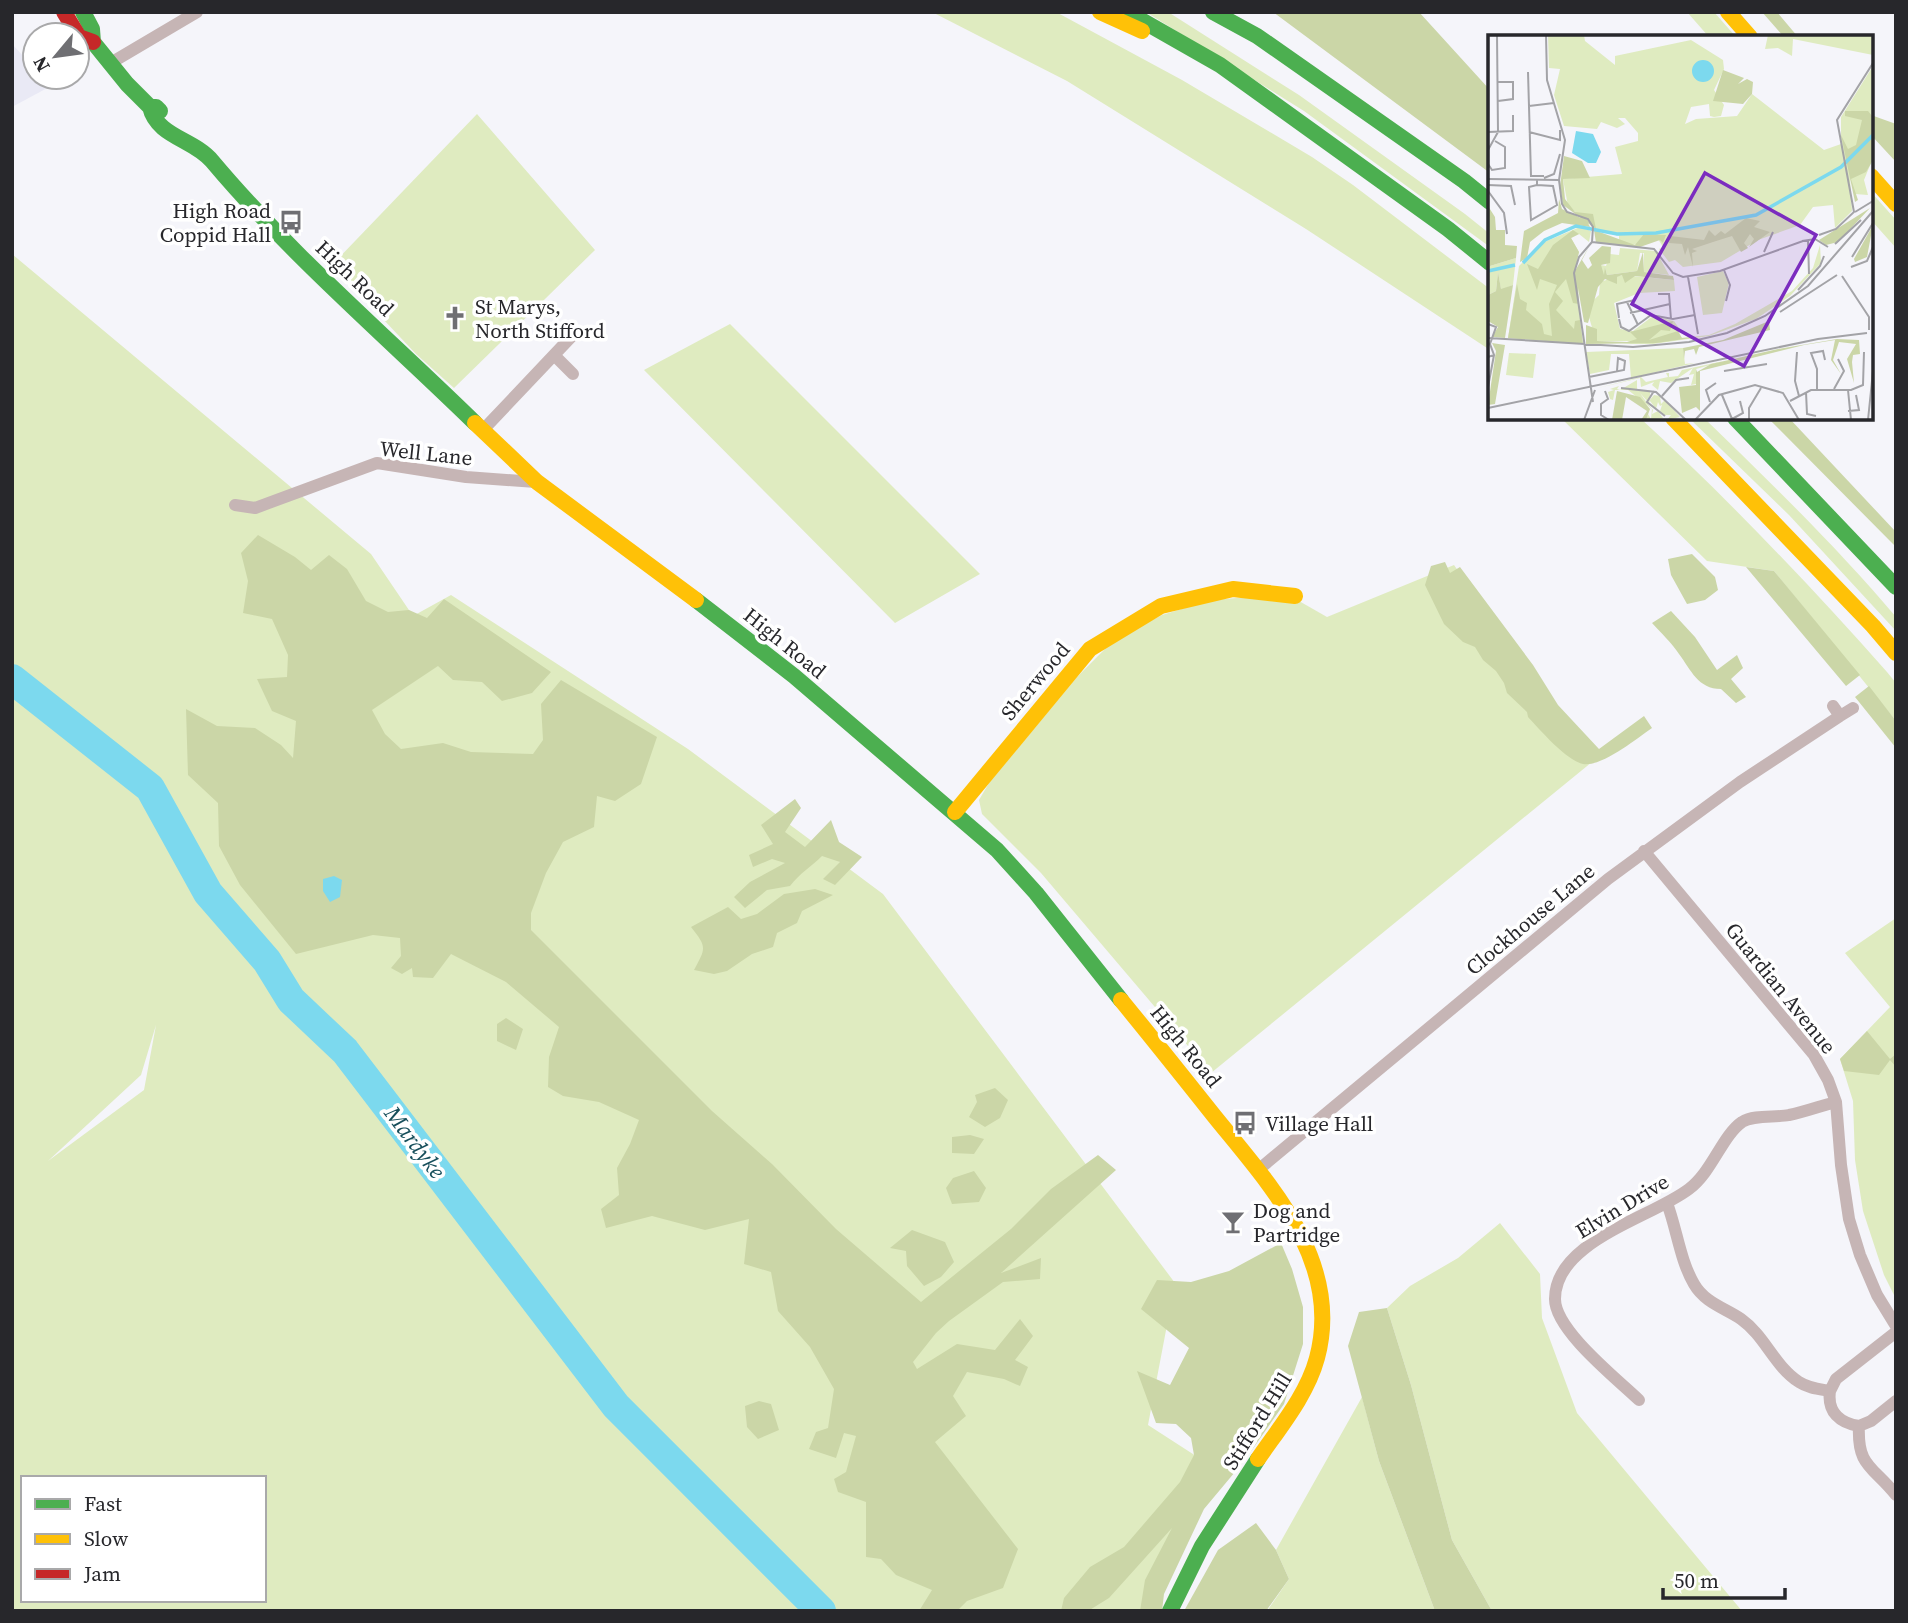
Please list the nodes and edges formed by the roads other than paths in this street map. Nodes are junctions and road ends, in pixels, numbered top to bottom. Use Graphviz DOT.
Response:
graph roads {
  1 [pos="64,12"];
  2 [pos="83,12"];
  3 [pos="197,12"];
  4 [pos="1100,12"];
  5 [pos="1127,12"];
  6 [pos="1213,12"];
  7 [pos="1728,12"];
  8 [pos="1747,35"];
  9 [pos="93,41"];
  10 [pos="110,64"];
  11 [pos="1220,65"];
  12 [pos="1873,178"];
  13 [pos="1488,200"];
  14 [pos="1896,204"];
  15 [pos="1488,261"];
  16 [pos="571,337"];
  17 [pos="554,355"];
  18 [pos="573,373"];
  19 [pos="1675,420"];
  20 [pos="1737,420"];
  21 [pos="482,431"];
  22 [pos="537,482"];
  23 [pos="235,505"];
  24 [pos="1896,587"];
  25 [pos="1295,596"];
  26 [pos="1896,653"];
  27 [pos="1853,708"];
  28 [pos="955,812"];
  29 [pos="1644,851"];
  30 [pos="1836,1101"];
  31 [pos="1258,1170"];
  32 [pos="1667,1203"];
  33 [pos="1896,1326"];
  34 [pos="1896,1332"];
  35 [pos="1830,1391"];
  36 [pos="1639,1399"];
  37 [pos="1896,1401"];
  38 [pos="1859,1426"];
  39 [pos="1896,1495"];
  40 [pos="1170,1611"];
  1 -- 9 [label="main road, High Road"];
  2 -- 9 [label="main road, High Road"];
  3 -- 10 [label="street"];
  4 -- 11 [label="main road"];
  5 -- 11 [label="main road"];
  6 -- 13 [label="main road"];
  7 -- 8 [label="main road"];
  9 -- 10 [label="main road, High Road"];
  10 -- 21 [label="main road, High Road"];
  11 -- 15 [label="main road"];
  12 -- 14 [label="main road"];
  16 -- 17 [label="street"];
  17 -- 18 [label="street"];
  17 -- 21 [label="street"];
  19 -- 26 [label="main road"];
  20 -- 24 [label="main road"];
  21 -- 22 [label="main road, High Road"];
  22 -- 23 [label="street, Well Lane"];
  22 -- 28 [label="main road, High Road"];
  25 -- 28 [label="main road, Sherwood"];
  27 -- 29 [label="street, Clockhouse Lane"];
  28 -- 31 [label="main road, High Road"];
  29 -- 30 [label="street, Guardian Avenue"];
  29 -- 31 [label="street, Clockhouse Lane"];
  30 -- 32 [label="street, Elvin Drive"];
  30 -- 33 [label="street, Guardian Avenue"];
  31 -- 40 [label="main road, Stifford Hill"];
  32 -- 35 [label="street"];
  32 -- 36 [label="street, Elvin Drive"];
  34 -- 35 [label="street"];
  35 -- 38 [label="street"];
  37 -- 38 [label="street"];
  38 -- 39 [label="street"];
}
